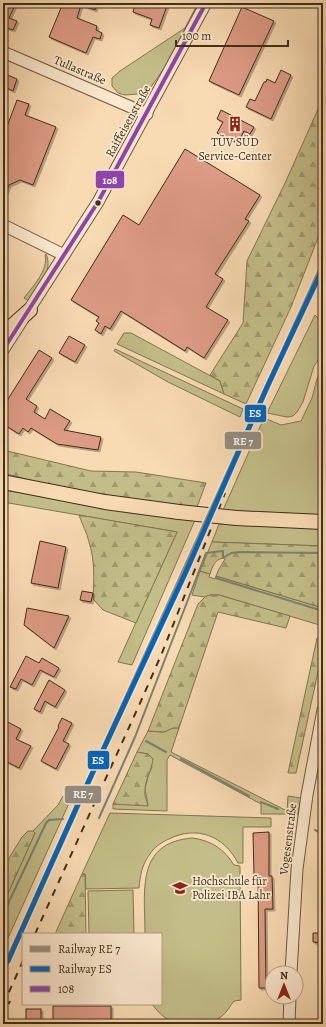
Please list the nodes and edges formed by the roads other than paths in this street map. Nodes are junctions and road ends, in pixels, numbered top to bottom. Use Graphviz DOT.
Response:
graph roads {
  1 [pos="206,3"];
  2 [pos="3,52"];
  3 [pos="147,114"];
  4 [pos="3,225"];
  5 [pos="64,255"];
  6 [pos="30,310"];
  7 [pos="3,334"];
  8 [pos="3,350"];
  9 [pos="3,482"];
  10 [pos="323,522"];
  11 [pos="323,710"];
  12 [pos="292,965"];
  13 [pos="290,1005"];
  14 [pos="289,1024"];
  1 -- 3 [label="street, Raiffeisenstraße"];
  2 -- 3 [label="street, Tullastraße"];
  3 -- 5 [label="street, Raiffeisenstraße"];
  4 -- 5 [label="street"];
  5 -- 6 [label="street, Raiffeisenstraße"];
  6 -- 7 [label="main road"];
  6 -- 8 [label="street, Raiffeisenstraße"];
  9 -- 10 [label="main road, bridge"];
  11 -- 12 [label="street, Vogesenstraße"];
  13 -- 14 [label="street"];
}
